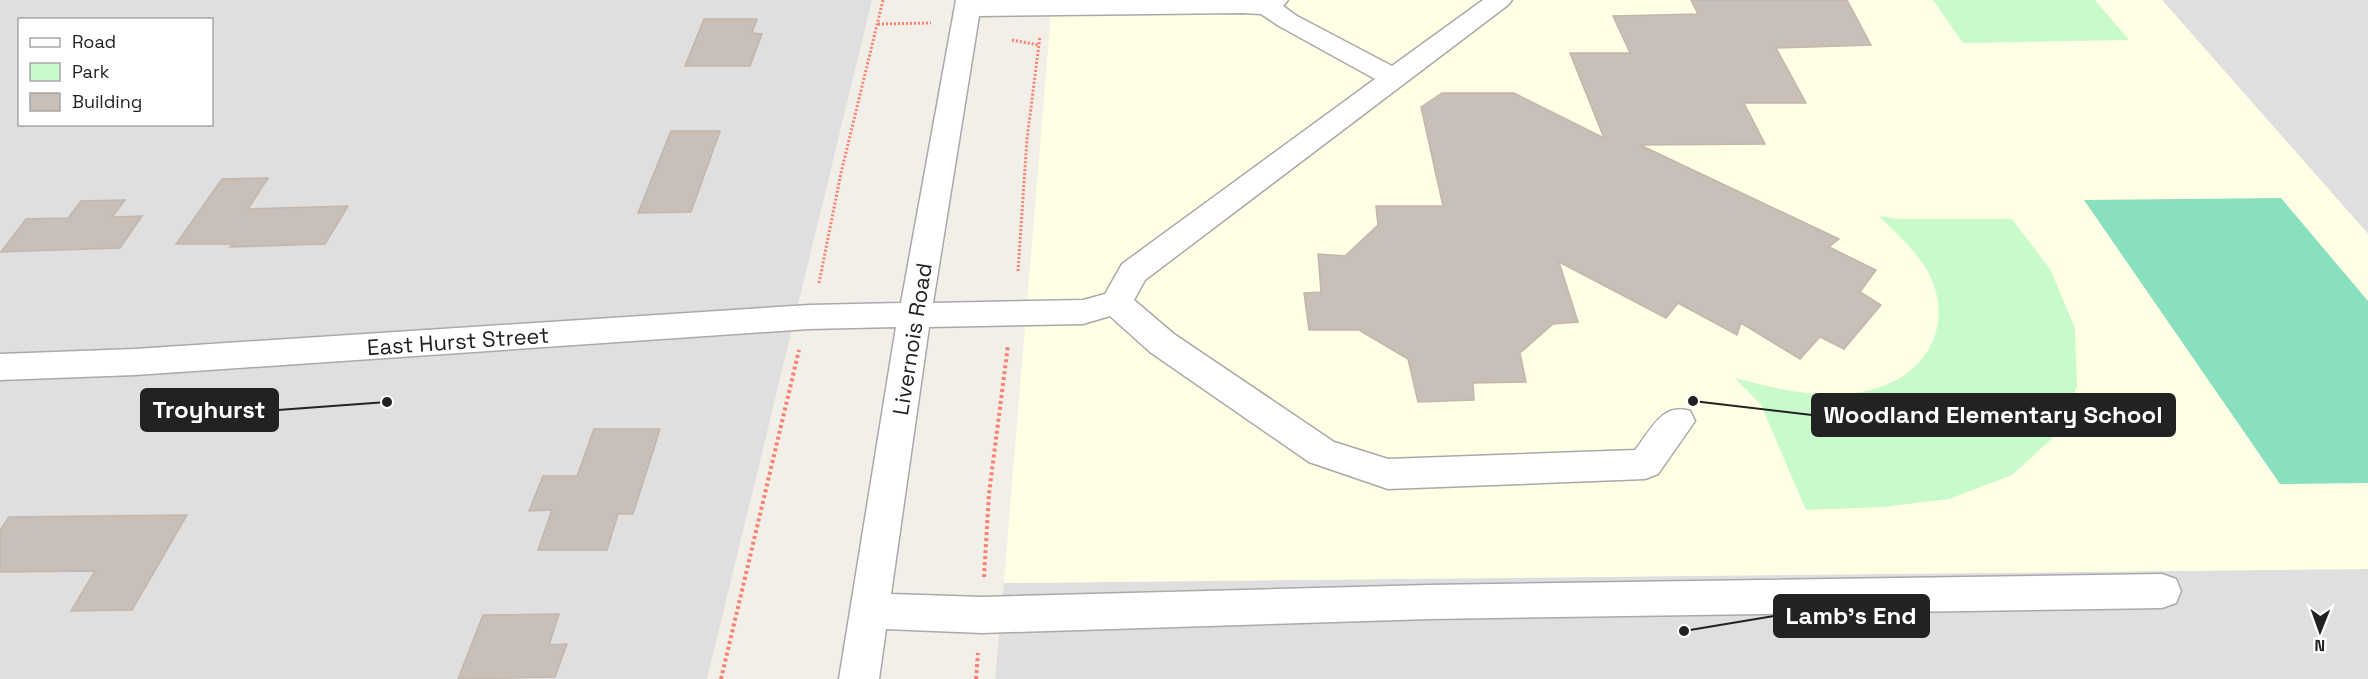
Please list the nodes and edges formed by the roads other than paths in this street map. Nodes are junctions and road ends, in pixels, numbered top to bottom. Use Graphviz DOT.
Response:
graph roads {
  1 [pos="1499,0"];
  2 [pos="969,4"];
  3 [pos="1271,4"];
  4 [pos="1394,78"];
  5 [pos="1116,303"];
  6 [pos="915,313"];
  7 [pos="0,367"];
  8 [pos="1678,421"];
  9 [pos="2162,591"];
  10 [pos="869,611"];
  11 [pos="859,679"];
  1 -- 4 [label="street"];
  2 -- 3 [label="street"];
  2 -- 6 [label="street, Livernois Road"];
  3 -- 4 [label="street"];
  4 -- 5 [label="street"];
  5 -- 6 [label="street, East Hurst Street"];
  5 -- 8 [label="street"];
  6 -- 7 [label="street, East Hurst Street"];
  6 -- 10 [label="street, Livernois Road"];
  9 -- 10 [label="street"];
  10 -- 11 [label="street, Livernois Road"];
}
